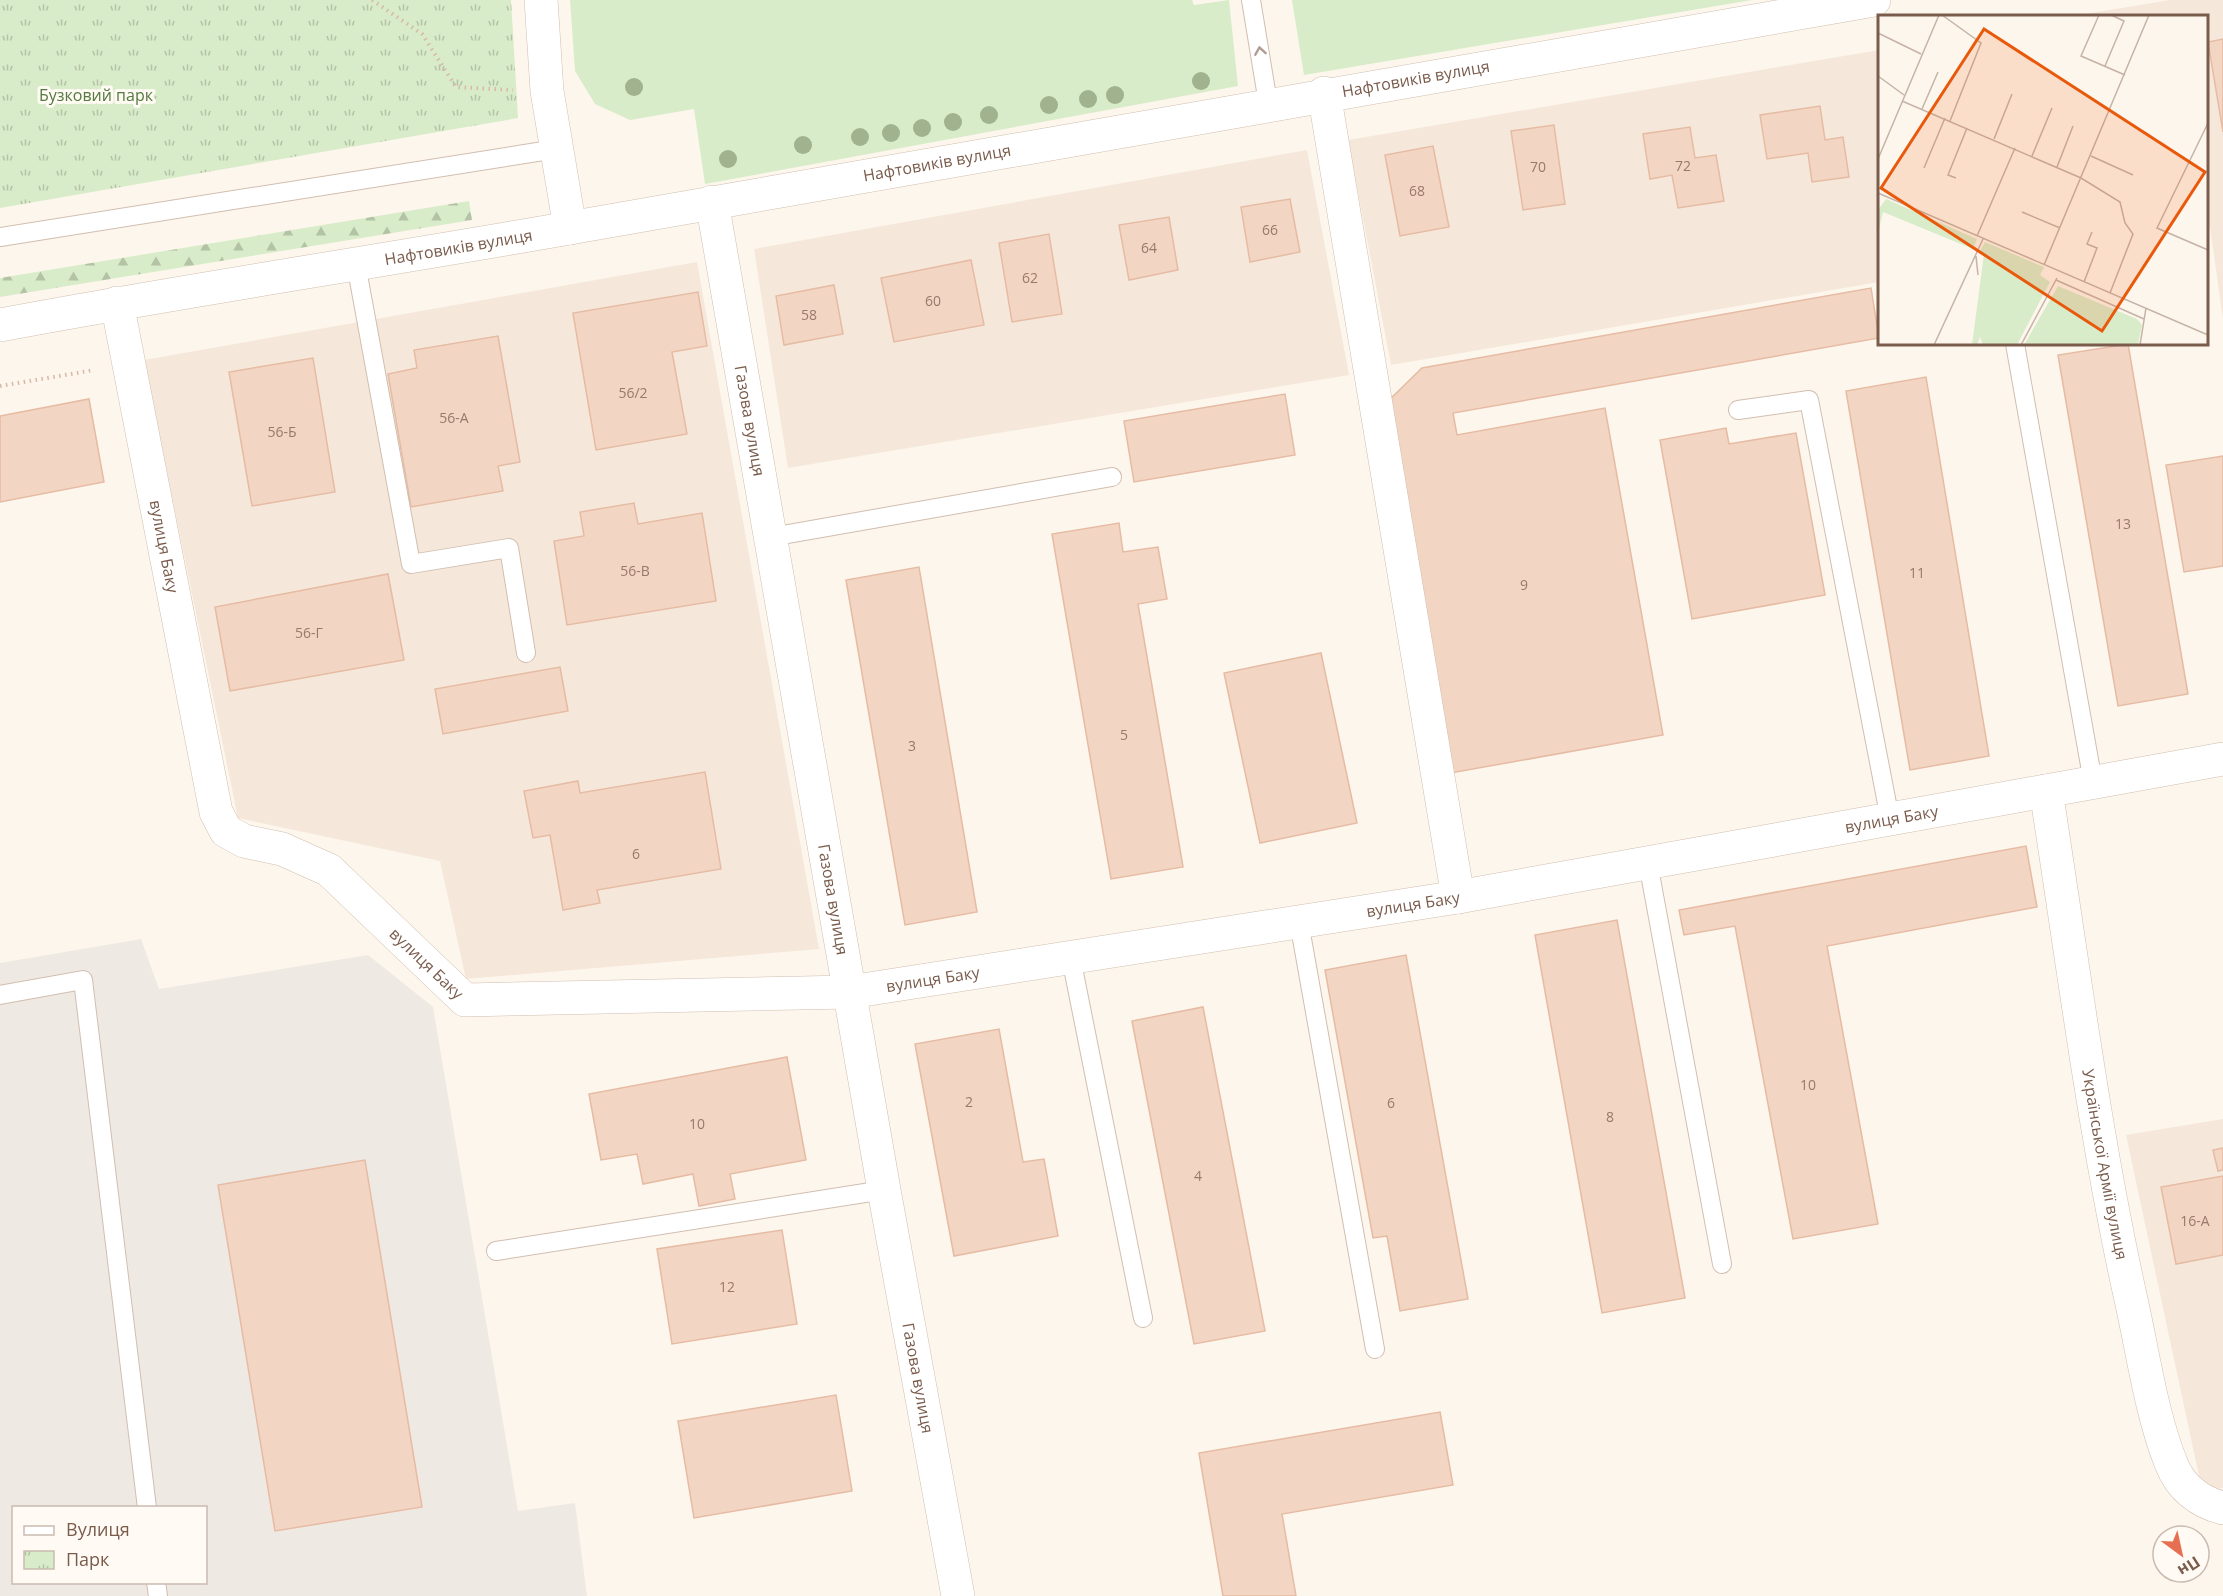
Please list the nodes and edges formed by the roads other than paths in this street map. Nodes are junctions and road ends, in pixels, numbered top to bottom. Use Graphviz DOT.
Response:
graph roads {
  1 [pos="541,0"];
  2 [pos="1251,0"];
  3 [pos="1874,0"];
  4 [pos="1324,93"];
  5 [pos="1268,103"];
  6 [pos="556,149"];
  7 [pos="712,202"];
  8 [pos="570,228"];
  9 [pos="0,237"];
  10 [pos="356,264"];
  11 [pos="117,303"];
  12 [pos="0,325"];
  13 [pos="2015,345"];
  14 [pos="1738,410"];
  15 [pos="1112,477"];
  16 [pos="771,537"];
  17 [pos="526,653"];
  18 [pos="2223,759"];
  19 [pos="2093,782"];
  20 [pos="2046,790"];
  21 [pos="1890,819"];
  22 [pos="1648,862"];
  23 [pos="1458,897"];
  24 [pos="1299,922"];
  25 [pos="1071,958"];
  26 [pos="849,992"];
  27 [pos="0,995"];
  28 [pos="884,1190"];
  29 [pos="496,1251"];
  30 [pos="1722,1264"];
  31 [pos="1143,1318"];
  32 [pos="1375,1349"];
  33 [pos="147,1506"];
  34 [pos="2223,1508"];
  35 [pos="958,1596"];
  1 -- 6 [label="street"];
  5 -- 2 [label="lane, one-way"];
  3 -- 4 [label="street, Нафтовиків вулиця"];
  4 -- 5 [label="street, Нафтовиків вулиця"];
  4 -- 23 [label="street"];
  5 -- 7 [label="street, Нафтовиків вулиця"];
  6 -- 8 [label="street"];
  6 -- 9 [label="lane"];
  7 -- 8 [label="street, Нафтовиків вулиця"];
  7 -- 16 [label="street, Газова вулиця"];
  8 -- 10 [label="street, Нафтовиків вулиця"];
  10 -- 11 [label="street, Нафтовиків вулиця"];
  10 -- 17 [label="lane"];
  11 -- 12 [label="street, Нафтовиків вулиця"];
  11 -- 26 [label="street, вулиця Баку"];
  13 -- 19 [label="lane"];
  14 -- 21 [label="lane"];
  15 -- 16 [label="lane"];
  16 -- 26 [label="street, Газова вулиця"];
  18 -- 19 [label="street, вулиця Баку"];
  19 -- 20 [label="street, вулиця Баку"];
  20 -- 21 [label="street, вулиця Баку"];
  20 -- 34 [label="street, Української Армії вулиця"];
  21 -- 22 [label="street, вулиця Баку"];
  22 -- 23 [label="street, вулиця Баку"];
  22 -- 30 [label="lane"];
  23 -- 24 [label="street, вулиця Баку"];
  24 -- 25 [label="street, вулиця Баку"];
  24 -- 32 [label="lane"];
  25 -- 26 [label="street, вулиця Баку"];
  25 -- 31 [label="lane"];
  26 -- 28 [label="street, Газова вулиця"];
  27 -- 33 [label="lane"];
  28 -- 29 [label="lane"];
  28 -- 35 [label="street, Газова вулиця"];
}
